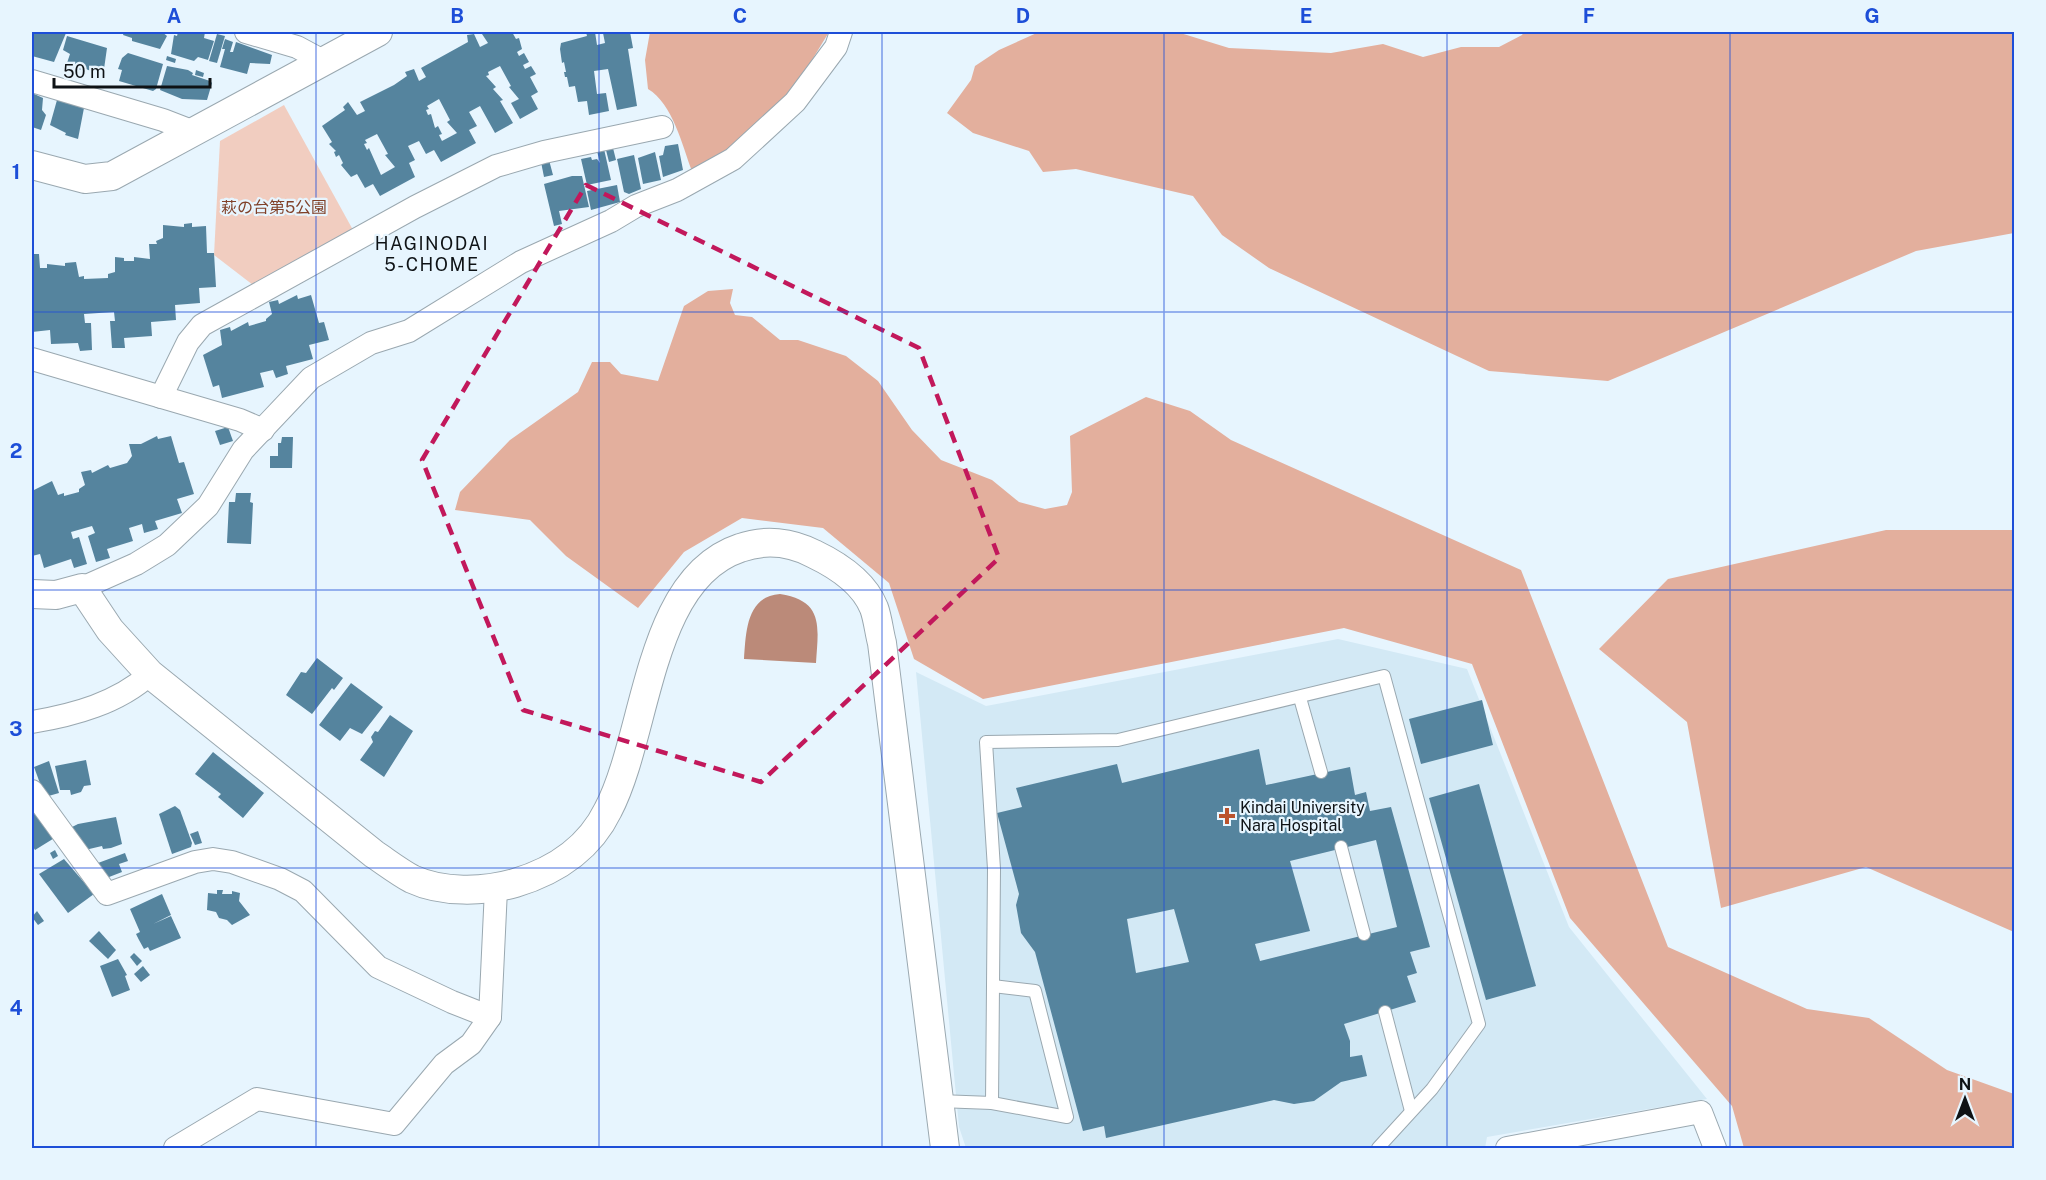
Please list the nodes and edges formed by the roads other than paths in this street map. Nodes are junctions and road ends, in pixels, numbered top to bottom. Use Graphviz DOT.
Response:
graph roads {
  1 [pos="246,32"];
  2 [pos="378,32"];
  3 [pos="841,32"];
  4 [pos="323,61"];
  5 [pos="32,81"];
  6 [pos="662,127"];
  7 [pos="194,132"];
  8 [pos="32,165"];
  9 [pos="32,359"];
  10 [pos="161,397"];
  11 [pos="263,430"];
  12 [pos="82,588"];
  13 [pos="32,594"];
  14 [pos="150,674"];
  15 [pos="1300,698"];
  16 [pos="32,722"];
  17 [pos="1321,772"];
  18 [pos="32,791"];
  19 [pos="1341,847"];
  20 [pos="496,889"];
  21 [pos="1364,934"];
  22 [pos="993,986"];
  23 [pos="1384,1012"];
  24 [pos="490,1017"];
  25 [pos="939,1101"];
  26 [pos="992,1103"];
  27 [pos="1412,1111"];
  28 [pos="175,1149"];
  29 [pos="945,1149"];
  30 [pos="1378,1149"];
  31 [pos="1507,1149"];
  32 [pos="1715,1149"];
  1 -- 4 [label="street"];
  2 -- 4 [label="street"];
  3 -- 11 [label="street"];
  4 -- 7 [label="street"];
  5 -- 7 [label="street"];
  6 -- 10 [label="street"];
  7 -- 8 [label="street"];
  9 -- 10 [label="street"];
  10 -- 11 [label="street"];
  11 -- 12 [label="street"];
  12 -- 13 [label="street"];
  12 -- 14 [label="street"];
  14 -- 16 [label="street"];
  14 -- 20 [label="street"];
  15 -- 17 [label="lane"];
  15 -- 22 [label="lane"];
  15 -- 27 [label="lane"];
  18 -- 24 [label="street"];
  19 -- 21 [label="lane"];
  20 -- 24 [label="street"];
  20 -- 25 [label="street"];
  22 -- 26 [label="lane"];
  22 -- 26 [label="lane"];
  23 -- 27 [label="lane"];
  24 -- 28 [label="street"];
  25 -- 26 [label="lane"];
  25 -- 29 [label="street"];
  27 -- 30 [label="lane"];
  31 -- 32 [label="street"];
}
